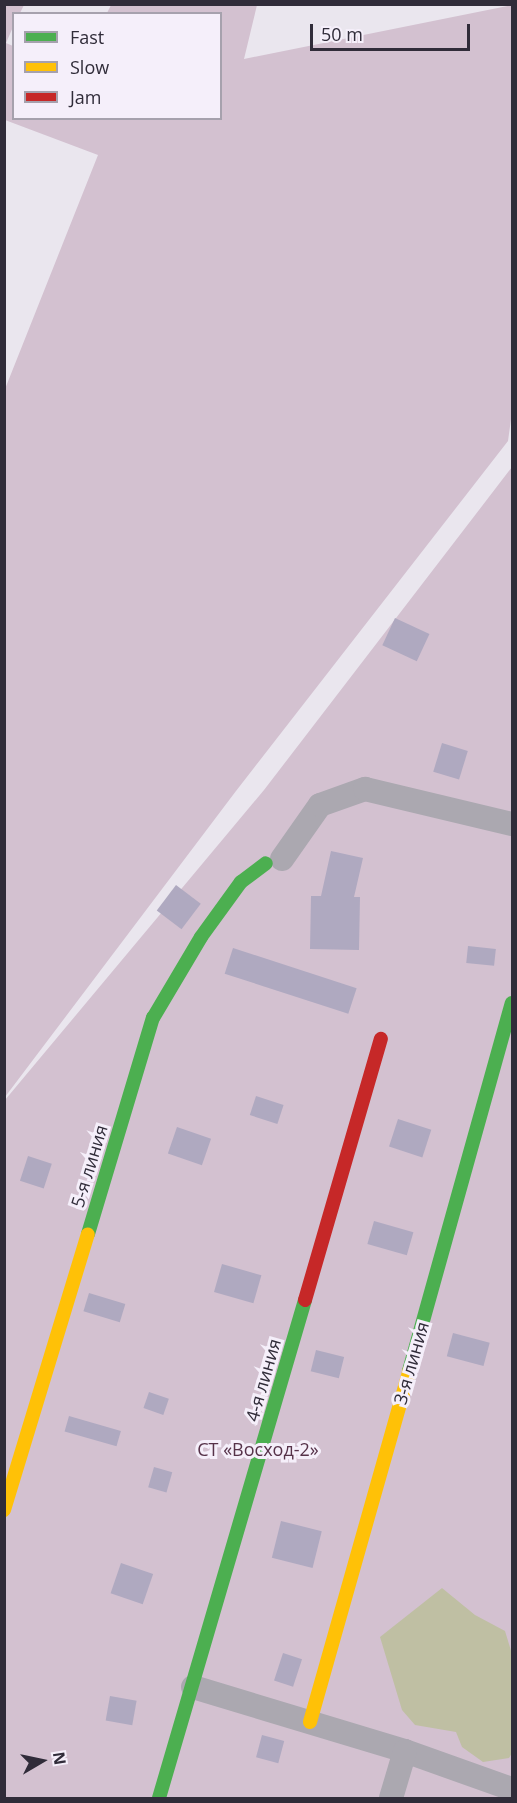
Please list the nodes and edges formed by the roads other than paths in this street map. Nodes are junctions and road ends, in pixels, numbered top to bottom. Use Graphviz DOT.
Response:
graph roads {
  1 [pos="513,824"];
  2 [pos="274,861"];
  3 [pos="513,1003"];
  4 [pos="381,1039"];
  5 [pos="4,1510"];
  6 [pos="193,1687"];
  7 [pos="310,1722"];
  8 [pos="405,1751"];
  9 [pos="513,1788"];
  10 [pos="159,1798"];
  11 [pos="391,1798"];
  1 -- 2 [label="street"];
  2 -- 5 [label="street, 5-я линия"];
  3 -- 7 [label="street, 3-я линия"];
  4 -- 6 [label="street, 4-я линия"];
  6 -- 7 [label="street"];
  6 -- 10 [label="street, 4-я линия"];
  7 -- 8 [label="street"];
  8 -- 9 [label="street"];
  8 -- 11 [label="street"];
}
